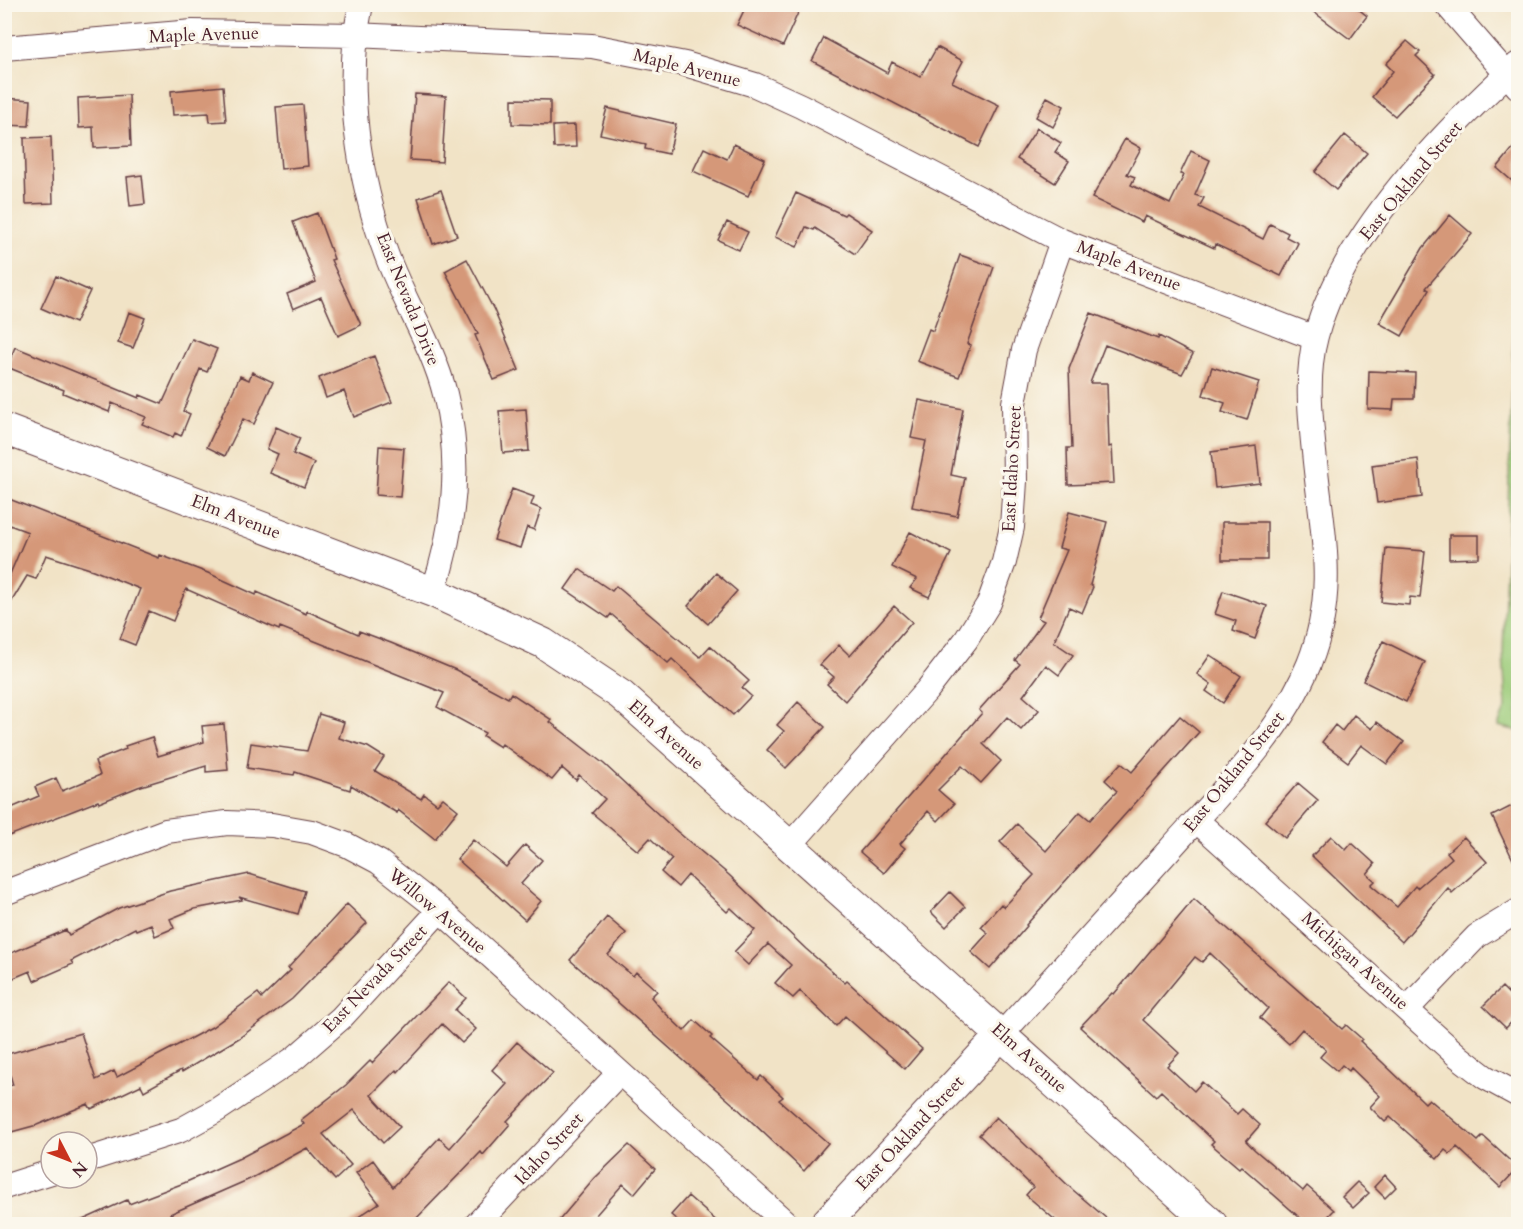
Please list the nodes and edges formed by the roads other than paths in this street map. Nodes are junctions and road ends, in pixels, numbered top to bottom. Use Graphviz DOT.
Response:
graph roads {
  1 [pos="361,4"];
  2 [pos="1446,4"];
  3 [pos="354,35"];
  4 [pos="4,48"];
  5 [pos="1514,75"];
  6 [pos="1062,241"];
  7 [pos="1315,338"];
  8 [pos="4,429"];
  9 [pos="433,592"];
  10 [pos="1196,820"];
  11 [pos="790,845"];
  12 [pos="4,893"];
  13 [pos="440,910"];
  14 [pos="1518,911"];
  15 [pos="1408,1008"];
  16 [pos="1002,1034"];
  17 [pos="619,1072"];
  18 [pos="1518,1095"];
  19 [pos="99,1156"];
  20 [pos="39,1176"];
  21 [pos="4,1187"];
  22 [pos="477,1224"];
  23 [pos="787,1224"];
  24 [pos="825,1224"];
  25 [pos="1212,1224"];
  1 -- 3 [label="street, East Nevada Drive"];
  2 -- 5 [label="street"];
  3 -- 4 [label="street, Maple Avenue"];
  3 -- 6 [label="street, Maple Avenue"];
  3 -- 9 [label="street, East Nevada Drive"];
  5 -- 7 [label="street, East Oakland Street"];
  6 -- 7 [label="street, Maple Avenue"];
  6 -- 11 [label="street, East Idaho Street"];
  7 -- 10 [label="street, East Oakland Street"];
  8 -- 9 [label="street, Elm Avenue"];
  9 -- 11 [label="street, Elm Avenue"];
  10 -- 15 [label="street, Michigan Avenue"];
  10 -- 16 [label="street, East Oakland Street"];
  11 -- 16 [label="street, Elm Avenue"];
  12 -- 13 [label="street, Willow Avenue"];
  13 -- 17 [label="street, Willow Avenue"];
  13 -- 19 [label="street, East Nevada Street"];
  14 -- 15 [label="street"];
  15 -- 18 [label="street, Michigan Avenue"];
  16 -- 24 [label="street, East Oakland Street"];
  16 -- 25 [label="street, Elm Avenue"];
  17 -- 22 [label="street, Idaho Street"];
  17 -- 23 [label="street, Willow Avenue"];
  20 -- 21 [label="street"];
}
